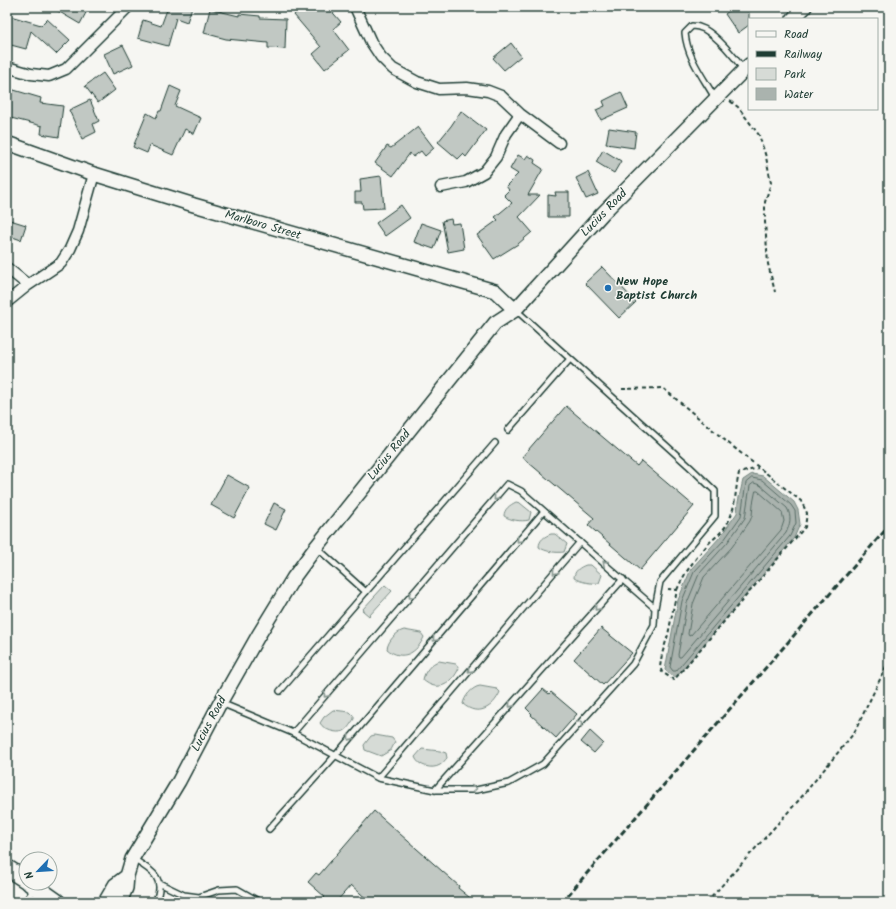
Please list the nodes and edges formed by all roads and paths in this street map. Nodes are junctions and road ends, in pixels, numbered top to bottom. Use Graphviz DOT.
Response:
graph roads {
  1 [pos="128,7"];
  2 [pos="355,7"];
  3 [pos="805,7"];
  4 [pos="794,18"];
  5 [pos="7,67"];
  6 [pos="746,67"];
  7 [pos="718,96"];
  8 [pos="520,114"];
  9 [pos="7,143"];
  10 [pos="559,143"];
  11 [pos="94,174"];
  12 [pos="441,187"];
  13 [pos="7,268"];
  14 [pos="28,285"];
  15 [pos="775,292"];
  16 [pos="7,302"];
  17 [pos="515,310"];
  18 [pos="570,359"];
  19 [pos="622,389"];
  20 [pos="508,430"];
  21 [pos="495,443"];
  22 [pos="544,511"];
  23 [pos="580,542"];
  24 [pos="316,547"];
  25 [pos="623,579"];
  26 [pos="659,588"];
  27 [pos="366,592"];
  28 [pos="655,608"];
  29 [pos="889,658"];
  30 [pos="280,691"];
  31 [pos="220,703"];
  32 [pos="293,733"];
  33 [pos="335,756"];
  34 [pos="378,778"];
  35 [pos="435,790"];
  36 [pos="269,829"];
  37 [pos="132,858"];
  38 [pos="7,868"];
  39 [pos="18,875"];
  40 [pos="127,876"];
  41 [pos="159,883"];
  42 [pos="28,891"];
  43 [pos="42,891"];
  44 [pos="25,902"];
  45 [pos="57,902"];
  46 [pos="106,902"];
  47 [pos="120,902"];
  48 [pos="155,902"];
  49 [pos="260,902"];
  50 [pos="707,902"];
  1 -- 5 [label="street"];
  2 -- 8 [label="street"];
  3 -- 4 [label="street"];
  6 -- 7 [label="street, Lucius Road"];
  6 -- 7 [label="lane"];
  7 -- 15 [label="path"];
  7 -- 17 [label="street, Lucius Road"];
  8 -- 10 [label="street"];
  8 -- 12 [label="street"];
  9 -- 11 [label="street, Marlboro Street"];
  11 -- 14 [label="street"];
  11 -- 17 [label="street, Marlboro Street"];
  13 -- 14 [label="street"];
  14 -- 16 [label="street"];
  17 -- 18 [label="lane"];
  17 -- 24 [label="street, Lucius Road"];
  18 -- 20 [label="lane"];
  18 -- 26 [label="lane"];
  19 -- 26 [label="path"];
  21 -- 27 [label="lane"];
  22 -- 23 [label="lane"];
  22 -- 32 [label="lane, one-way"];
  22 -- 33 [label="lane, one-way"];
  25 -- 23 [label="lane, one-way"];
  23 -- 34 [label="lane, one-way"];
  24 -- 27 [label="lane"];
  24 -- 31 [label="street, Lucius Road"];
  25 -- 28 [label="lane"];
  25 -- 35 [label="lane, one-way"];
  26 -- 28 [label="lane"];
  27 -- 30 [label="lane"];
  35 -- 28 [label="lane, one-way"];
  29 -- 50 [label="path"];
  31 -- 32 [label="lane"];
  31 -- 37 [label="street, Lucius Road"];
  32 -- 33 [label="lane"];
  33 -- 34 [label="lane"];
  33 -- 36 [label="lane"];
  34 -- 35 [label="lane"];
  37 -- 40 [label="street, Lucius Road"];
  37 -- 41 [label="lane"];
  38 -- 39 [label="main road"];
  40 -- 46 [label="street"];
  40 -- 47 [label="street, Lucius Road"];
  41 -- 48 [label="lane"];
  41 -- 49 [label="lane"];
  42 -- 44 [label="lane"];
  43 -- 45 [label="main road"];
}
